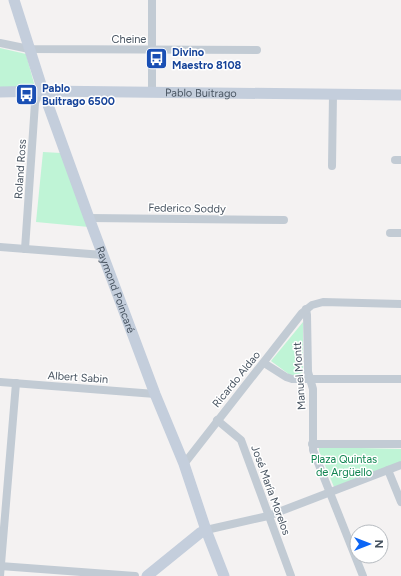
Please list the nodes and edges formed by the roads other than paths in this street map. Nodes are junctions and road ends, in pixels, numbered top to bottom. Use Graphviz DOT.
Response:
graph roads {
  1 [pos="14,0"];
  2 [pos="152,0"];
  3 [pos="0,43"];
  4 [pos="30,49"];
  5 [pos="152,50"];
  6 [pos="258,50"];
  7 [pos="41,91"];
  8 [pos="0,92"];
  9 [pos="152,92"];
  10 [pos="333,94"];
  11 [pos="401,95"];
  12 [pos="332,166"];
  13 [pos="88,218"];
  14 [pos="284,220"];
  15 [pos="390,233"];
  16 [pos="401,233"];
  17 [pos="0,247"];
  18 [pos="25,249"];
  19 [pos="102,256"];
  20 [pos="401,304"];
  21 [pos="306,309"];
  22 [pos="264,363"];
  23 [pos="309,379"];
  24 [pos="401,379"];
  25 [pos="0,382"];
  26 [pos="16,383"];
  27 [pos="155,394"];
  28 [pos="217,420"];
  29 [pos="312,444"];
  30 [pos="401,444"];
  31 [pos="184,464"];
  32 [pos="401,465"];
  33 [pos="388,470"];
  34 [pos="330,492"];
  35 [pos="401,502"];
  36 [pos="268,516"];
  37 [pos="206,530"];
  38 [pos="1,566"];
  39 [pos="0,576"];
  40 [pos="135,576"];
  41 [pos="147,576"];
  42 [pos="224,576"];
  43 [pos="291,576"];
  44 [pos="363,576"];
  1 -- 4 [label="street, Raymond Poincaré"];
  2 -- 5 [label="street"];
  3 -- 4 [label="street, Cheine"];
  4 -- 5 [label="street, Cheine"];
  4 -- 7 [label="street, Raymond Poincaré"];
  5 -- 6 [label="street, Cheine"];
  5 -- 9 [label="street"];
  7 -- 8 [label="street, Pablo Buitrago"];
  7 -- 9 [label="street, Pablo Buitrago"];
  7 -- 13 [label="street, Raymond Poincaré"];
  7 -- 18 [label="street, Roland Ross"];
  9 -- 10 [label="street, Pablo Buitrago"];
  10 -- 11 [label="street, Pablo Buitrago"];
  10 -- 12 [label="street"];
  13 -- 14 [label="street, Federico Soddy"];
  13 -- 19 [label="street, Raymond Poincaré"];
  15 -- 16 [label="street"];
  17 -- 18 [label="street"];
  18 -- 19 [label="street"];
  19 -- 27 [label="street, Raymond Poincaré"];
  20 -- 21 [label="street"];
  21 -- 22 [label="street, Ricardo Aldao"];
  21 -- 23 [label="street, Manuel Montt"];
  22 -- 23 [label="street"];
  22 -- 28 [label="street, Ricardo Aldao"];
  23 -- 24 [label="street"];
  23 -- 29 [label="street, Manuel Montt"];
  25 -- 26 [label="street, Albert Sabin"];
  26 -- 27 [label="street, Albert Sabin"];
  26 -- 38 [label="street"];
  27 -- 31 [label="street, Raymond Poincaré"];
  28 -- 31 [label="street, Ricardo Aldao"];
  28 -- 36 [label="street, José María Morelos"];
  29 -- 30 [label="street"];
  29 -- 34 [label="street, Manuel Montt"];
  31 -- 37 [label="street, Raymond Poincaré"];
  32 -- 33 [label="street"];
  33 -- 34 [label="street"];
  33 -- 35 [label="street"];
  34 -- 36 [label="street"];
  34 -- 44 [label="street, Manuel Montt"];
  36 -- 37 [label="street"];
  36 -- 43 [label="street, José María Morelos"];
  37 -- 41 [label="street"];
  37 -- 42 [label="street, Raymond Poincaré"];
  38 -- 39 [label="street"];
  38 -- 40 [label="street"];
}
